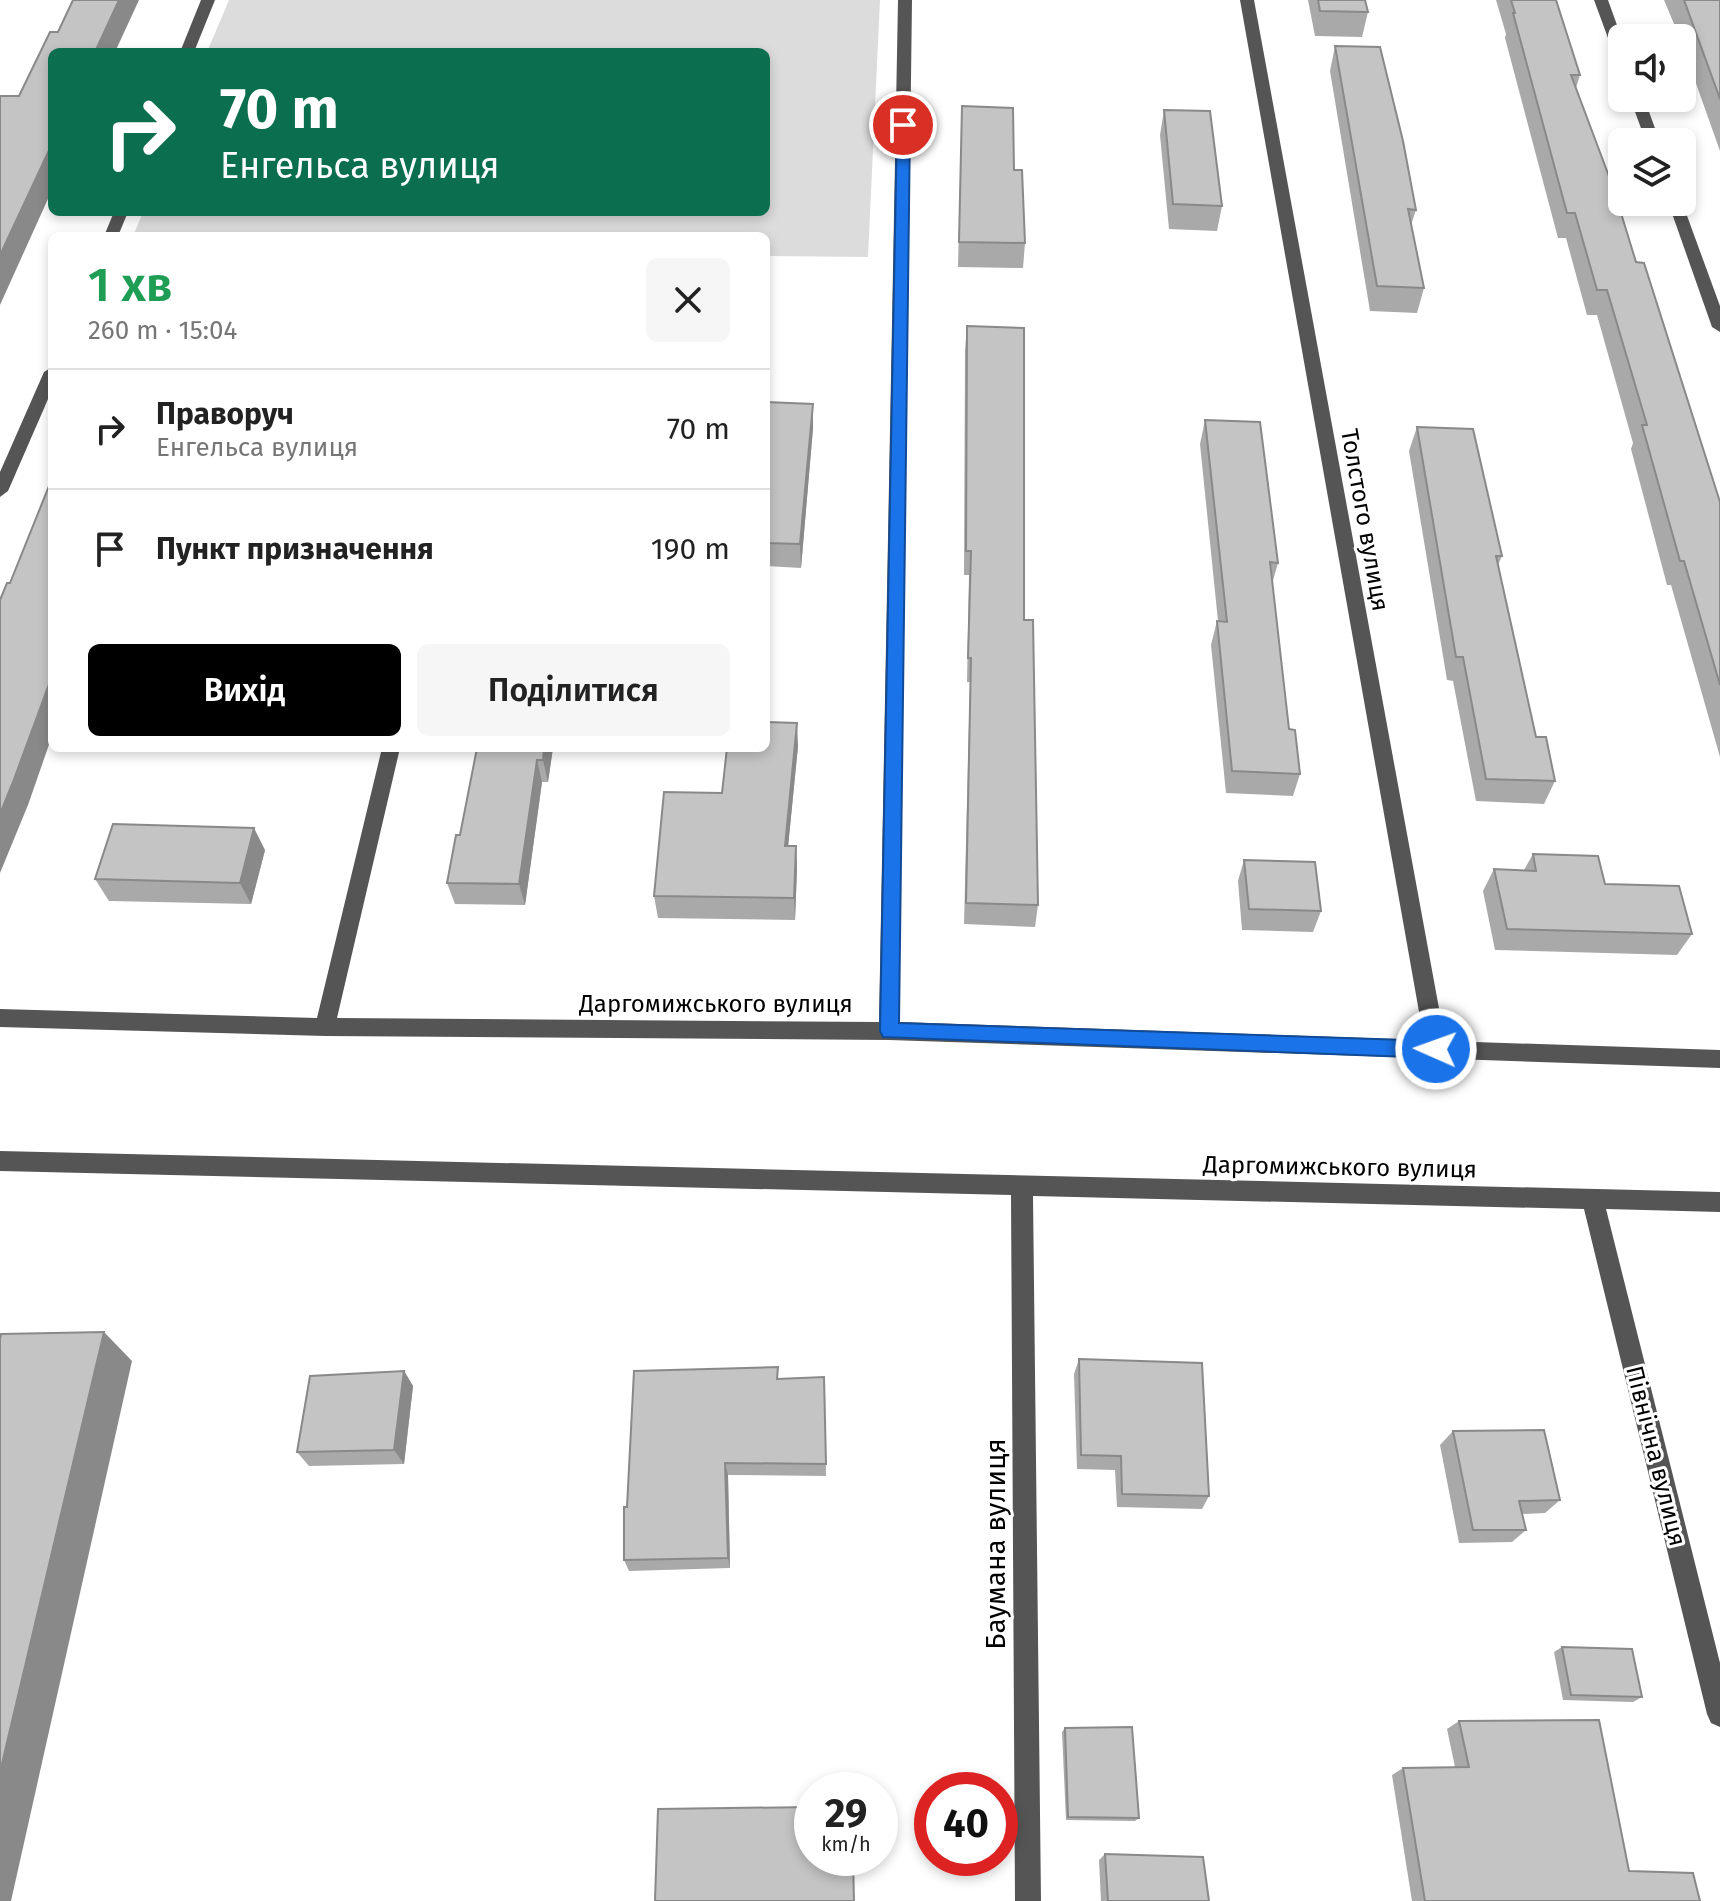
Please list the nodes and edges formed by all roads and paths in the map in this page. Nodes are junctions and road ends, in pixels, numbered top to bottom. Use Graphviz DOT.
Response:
graph roads {
  1 [pos="208,0"];
  2 [pos="905,0"];
  3 [pos="1247,0"];
  4 [pos="1601,0"];
  5 [pos="1610,24"];
  6 [pos="189,48"];
  7 [pos="1680,216"];
  8 [pos="1720,327"];
  9 [pos="48,381"];
  10 [pos="0,491"];
  11 [pos="390,752"];
  12 [pos="0,1018"];
  13 [pos="325,1027"];
  14 [pos="889,1031"];
  15 [pos="1436,1049"];
  16 [pos="1720,1059"];
  17 [pos="0,1161"];
  18 [pos="1022,1186"];
  19 [pos="1592,1198"];
  20 [pos="1720,1202"];
  21 [pos="1720,1714"];
  22 [pos="1028,1901"];
  1 -- 6 [label="street"];
  2 -- 14 [label="street"];
  3 -- 15 [label="street, Толстого вулиця"];
  4 -- 5 [label="street"];
  7 -- 8 [label="street"];
  9 -- 10 [label="street"];
  11 -- 13 [label="street"];
  12 -- 13 [label="street, Даргомижського вулиця"];
  13 -- 14 [label="street, Даргомижського вулиця"];
  14 -- 15 [label="street, Даргомижського вулиця"];
  15 -- 16 [label="street, Даргомижського вулиця"];
  17 -- 18 [label="street, Даргомижського вулиця"];
  18 -- 19 [label="street, Даргомижського вулиця"];
  18 -- 22 [label="street, Баумана вулиця"];
  19 -- 20 [label="street, Даргомижського вулиця"];
  19 -- 21 [label="street, Північна вулиця"];
}
